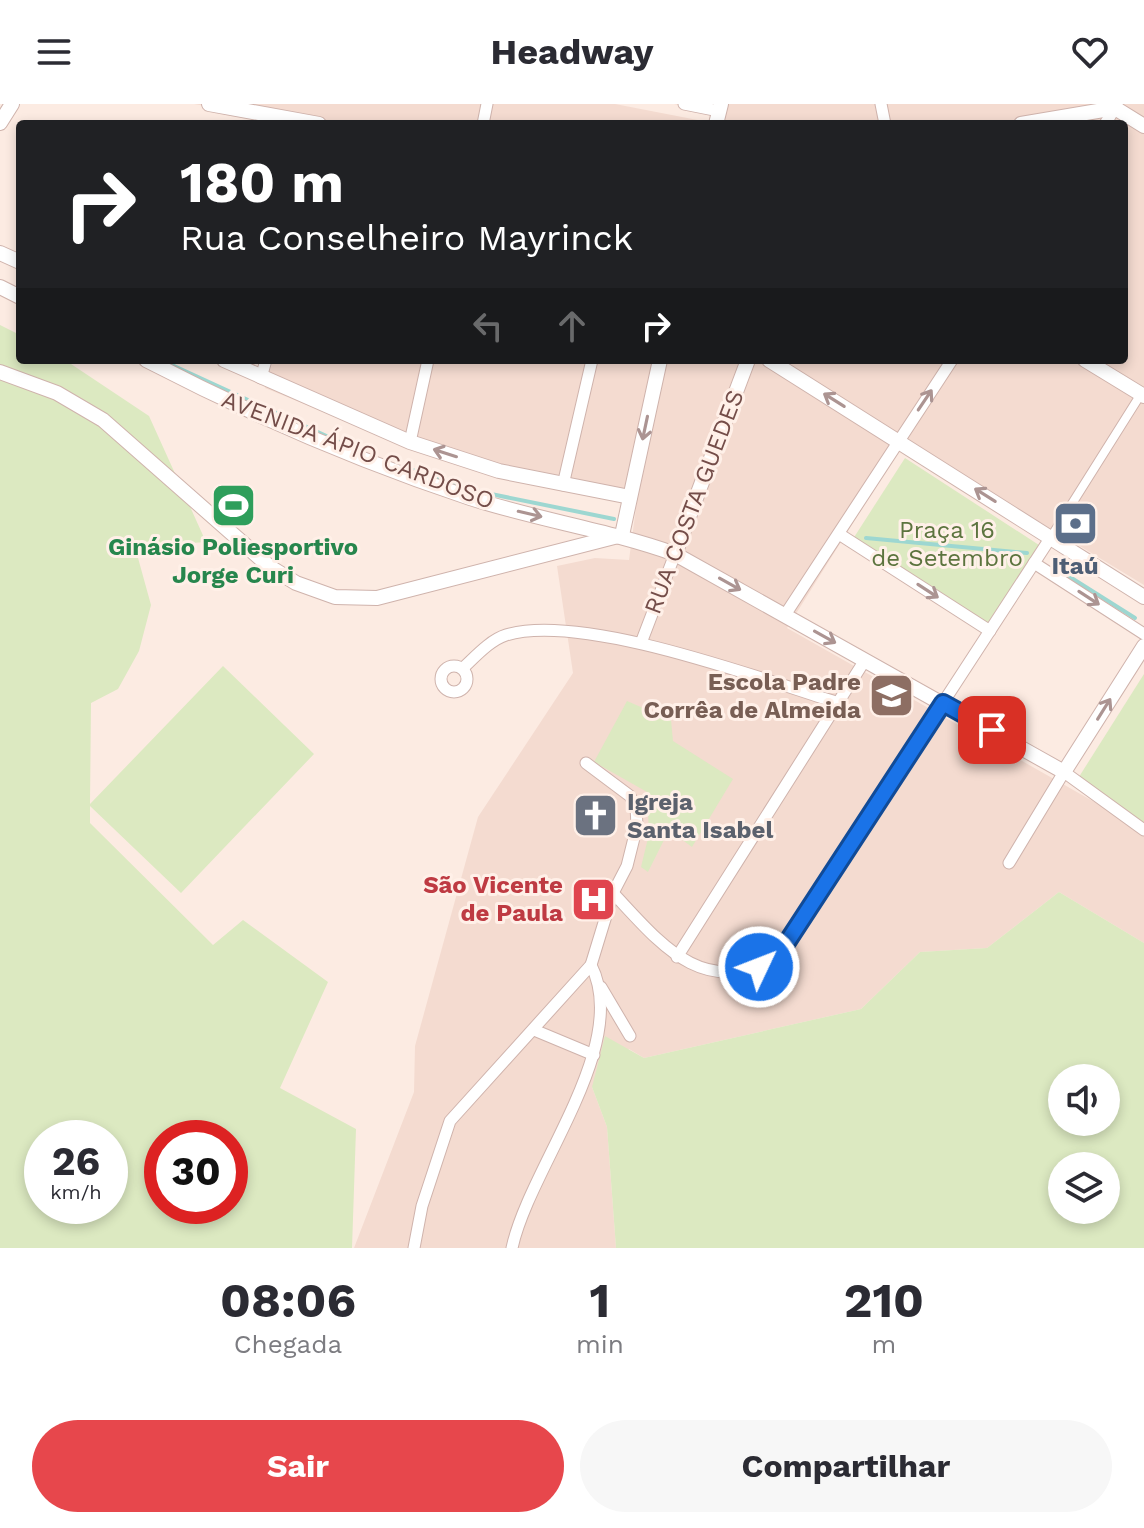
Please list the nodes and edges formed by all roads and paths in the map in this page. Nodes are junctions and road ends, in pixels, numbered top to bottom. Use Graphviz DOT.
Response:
graph roads {
  1 [pos="12,104"];
  2 [pos="209,104"];
  3 [pos="684,104"];
  4 [pos="1116,106"];
  5 [pos="719,113"];
  6 [pos="297,120"];
  7 [pos="1042,120"];
  8 [pos="0,123"];
  9 [pos="1144,126"];
  10 [pos="154,364"];
  11 [pos="232,364"];
  12 [pos="265,364"];
  13 [pos="427,364"];
  14 [pos="591,364"];
  15 [pos="659,364"];
  16 [pos="746,364"];
  17 [pos="776,364"];
  18 [pos="949,364"];
  19 [pos="1092,364"];
  20 [pos="0,372"];
  21 [pos="261,378"];
  22 [pos="1143,393"];
  23 [pos="899,440"];
  24 [pos="410,442"];
  25 [pos="563,485"];
  26 [pos="630,497"];
  27 [pos="839,534"];
  28 [pos="622,535"];
  29 [pos="1051,537"];
  30 [pos="675,554"];
  31 [pos="1034,563"];
  32 [pos="1144,597"];
  33 [pos="785,615"];
  34 [pos="990,631"];
  35 [pos="1144,634"];
  36 [pos="641,643"];
  37 [pos="1144,646"];
  38 [pos="865,660"];
  39 [pos="463,668"];
  40 [pos="839,703"];
  41 [pos="943,703"];
  42 [pos="586,763"];
  43 [pos="1064,772"];
  44 [pos="1144,830"];
  45 [pos="1009,863"];
  46 [pos="613,893"];
  47 [pos="677,957"];
  48 [pos="591,965"];
  49 [pos="599,983"];
  50 [pos="534,1030"];
  51 [pos="630,1036"];
  52 [pos="594,1055"];
  53 [pos="414,1248"];
  54 [pos="512,1248"];
  1 -- 8 [label="street"];
  2 -- 6 [label="street"];
  3 -- 5 [label="street"];
  4 -- 7 [label="street"];
  4 -- 9 [label="street"];
  10 -- 28 [label="street, AVENIDA ÁPIO CARDOSO, one-way"];
  11 -- 21 [label="street, AVENIDA ÁPIO CARDOSO"];
  12 -- 21 [label="street"];
  13 -- 24 [label="street"];
  14 -- 25 [label="street"];
  15 -- 26 [label="street, one-way"];
  16 -- 30 [label="street, RUA COSTA GUEDES"];
  23 -- 17 [label="street, one-way"];
  23 -- 18 [label="street, one-way"];
  19 -- 22 [label="street"];
  20 -- 28 [label="street"];
  21 -- 24 [label="street, AVENIDA ÁPIO CARDOSO"];
  22 -- 29 [label="street"];
  23 -- 27 [label="street"];
  29 -- 23 [label="street, one-way"];
  25 -- 24 [label="street, AVENIDA ÁPIO CARDOSO, one-way"];
  25 -- 26 [label="street, AVENIDA ÁPIO CARDOSO"];
  26 -- 28 [label="street"];
  27 -- 33 [label="street"];
  27 -- 34 [label="street, one-way"];
  28 -- 30 [label="street, AVENIDA ÁPIO CARDOSO"];
  29 -- 31 [label="street"];
  29 -- 32 [label="street"];
  30 -- 33 [label="street, AVENIDA ÁPIO CARDOSO, one-way"];
  30 -- 36 [label="street, RUA COSTA GUEDES"];
  31 -- 34 [label="street"];
  31 -- 35 [label="street, one-way"];
  33 -- 38 [label="street, AVENIDA ÁPIO CARDOSO, one-way"];
  34 -- 41 [label="street"];
  36 -- 39 [label="street"];
  36 -- 40 [label="street"];
  43 -- 37 [label="street, one-way"];
  38 -- 40 [label="street"];
  38 -- 41 [label="street, AVENIDA ÁPIO CARDOSO"];
  40 -- 47 [label="street"];
  41 -- 43 [label="street, AVENIDA ÁPIO CARDOSO"];
  41 -- 47 [label="street"];
  42 -- 46 [label="street"];
  43 -- 44 [label="street"];
  43 -- 45 [label="street"];
  46 -- 47 [label="street"];
  46 -- 48 [label="street"];
  48 -- 49 [label="street"];
  48 -- 50 [label="street"];
  49 -- 51 [label="street"];
  49 -- 52 [label="street"];
  50 -- 52 [label="street"];
  50 -- 53 [label="street"];
  52 -- 54 [label="street"];
}
